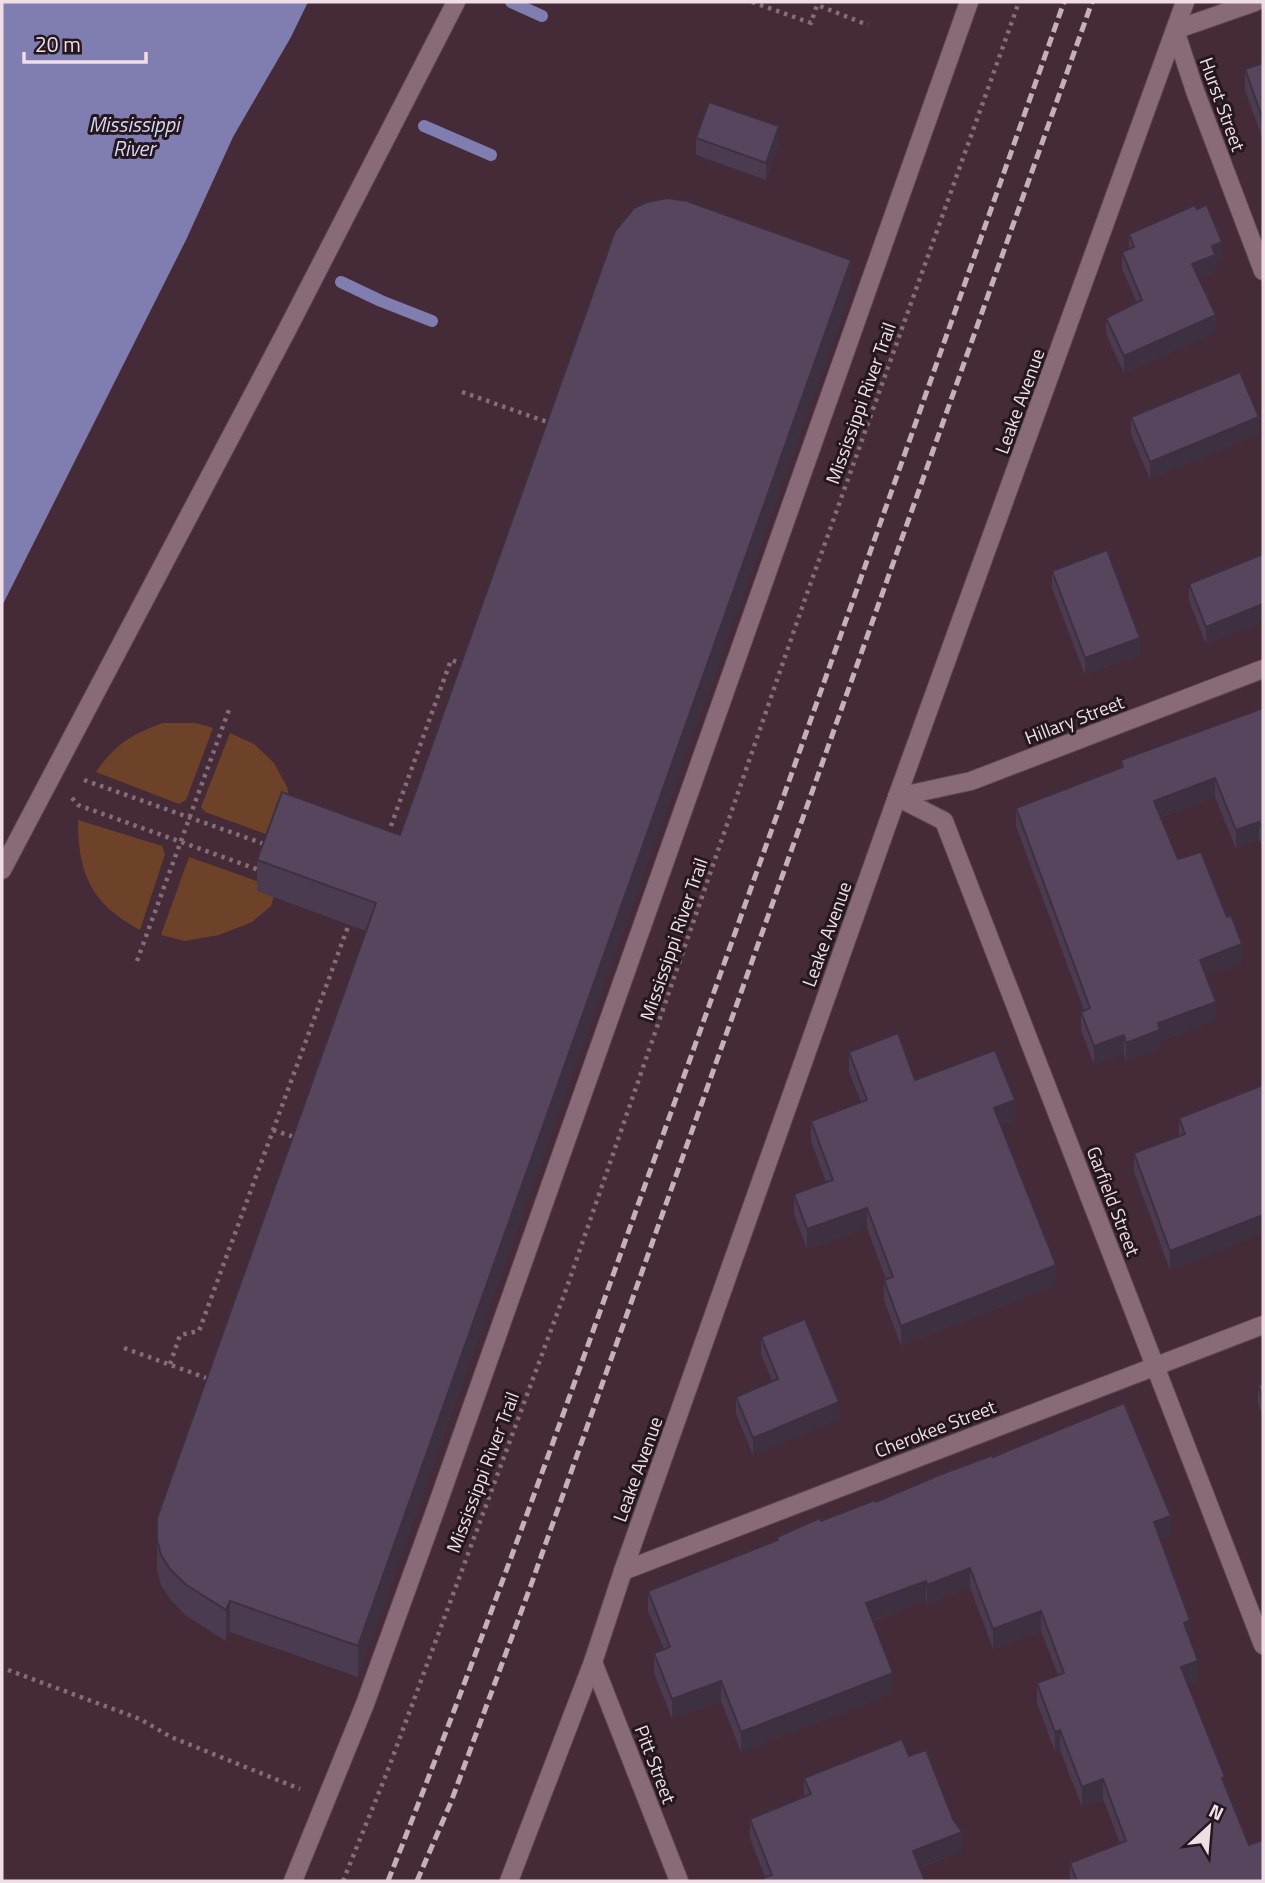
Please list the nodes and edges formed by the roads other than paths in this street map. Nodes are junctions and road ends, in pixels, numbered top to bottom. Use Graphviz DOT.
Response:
graph roads {
  1 [pos="456,2"];
  2 [pos="969,2"];
  3 [pos="1185,2"];
  4 [pos="1255,2"];
  5 [pos="1175,30"];
  6 [pos="1263,271"];
  7 [pos="1263,669"];
  8 [pos="897,797"];
  9 [pos="2,870"];
  10 [pos="1263,1325"];
  11 [pos="1155,1366"];
  12 [pos="622,1572"];
  13 [pos="1263,1645"];
  14 [pos="593,1662"];
  15 [pos="293,1881"];
  16 [pos="509,1881"];
  17 [pos="679,1881"];
  1 -- 9 [label="street"];
  2 -- 15 [label="street"];
  3 -- 5 [label="street, Leake Avenue"];
  4 -- 5 [label="street"];
  5 -- 6 [label="street, Hurst Street"];
  5 -- 8 [label="street, Leake Avenue"];
  7 -- 8 [label="street, Hillary Street"];
  8 -- 11 [label="street, Garfield Street"];
  8 -- 12 [label="street, Leake Avenue"];
  10 -- 11 [label="street, Cherokee Street"];
  11 -- 12 [label="street, Cherokee Street"];
  11 -- 13 [label="street, Garfield Street"];
  12 -- 14 [label="street, Leake Avenue"];
  14 -- 16 [label="street, Leake Avenue"];
  14 -- 17 [label="street, Pitt Street"];
}
